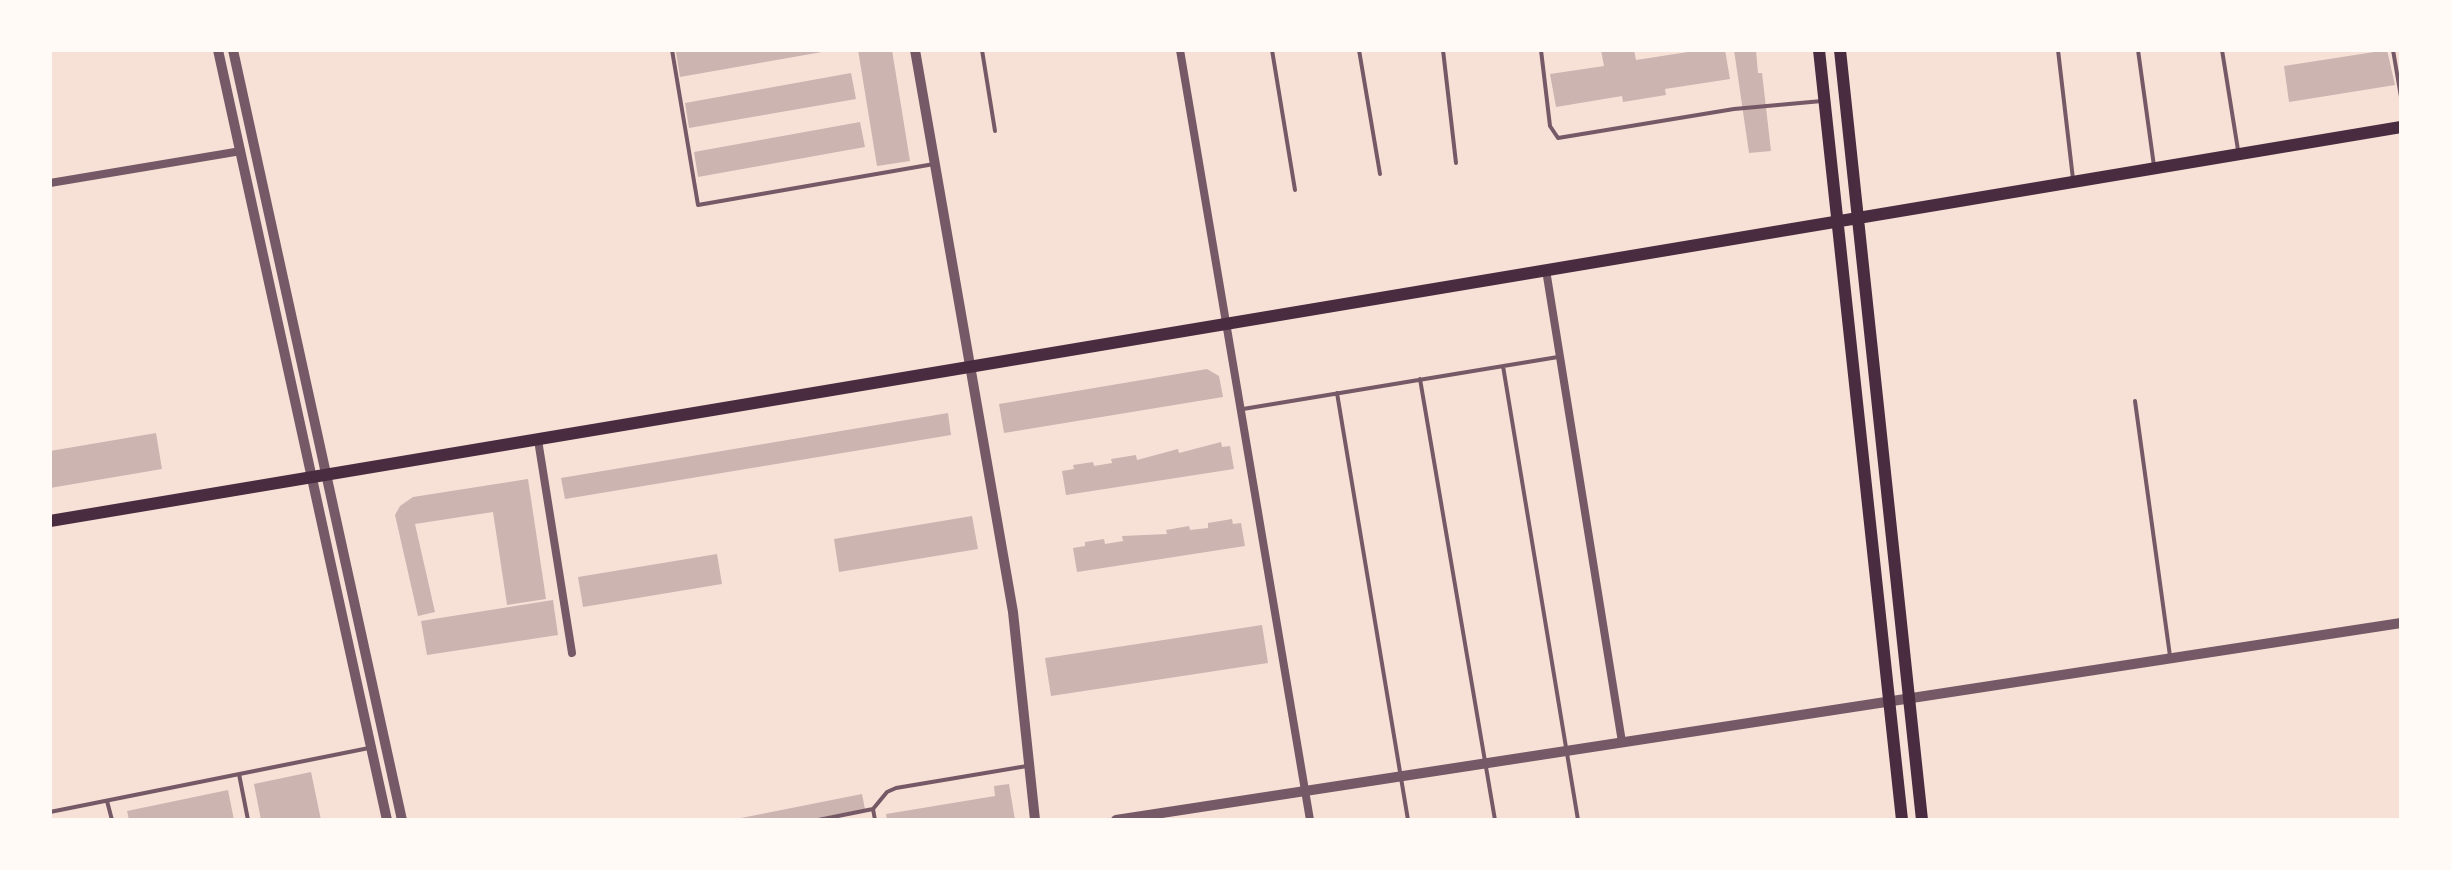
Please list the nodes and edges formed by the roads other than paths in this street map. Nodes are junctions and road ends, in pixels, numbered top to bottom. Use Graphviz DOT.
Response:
graph roads {
  1 [pos="218,50"];
  2 [pos="233,50"];
  3 [pos="672,50"];
  4 [pos="915,50"];
  5 [pos="982,50"];
  6 [pos="1180,50"];
  7 [pos="1272,50"];
  8 [pos="1359,50"];
  9 [pos="1443,50"];
  10 [pos="1541,50"];
  11 [pos="1819,50"];
  12 [pos="1840,50"];
  13 [pos="2058,50"];
  14 [pos="2138,50"];
  15 [pos="2222,50"];
  16 [pos="2393,50"];
  17 [pos="2401,97"];
  18 [pos="1825,101"];
  19 [pos="2401,127"];
  20 [pos="995,131"];
  21 [pos="241,151"];
  22 [pos="2239,154"];
  23 [pos="1456,163"];
  24 [pos="934,164"];
  25 [pos="2154,168"];
  26 [pos="1380,174"];
  27 [pos="2073,182"];
  28 [pos="50,183"];
  29 [pos="1295,190"];
  30 [pos="1857,218"];
  31 [pos="1837,221"];
  32 [pos="1546,270"];
  33 [pos="1226,324"];
  34 [pos="1559,356"];
  35 [pos="1503,366"];
  36 [pos="970,367"];
  37 [pos="1420,379"];
  38 [pos="1337,393"];
  39 [pos="2135,401"];
  40 [pos="1240,409"];
  41 [pos="538,440"];
  42 [pos="326,475"];
  43 [pos="312,477"];
  44 [pos="50,521"];
  45 [pos="2401,623"];
  46 [pos="572,653"];
  47 [pos="2170,658"];
  48 [pos="1909,699"];
  49 [pos="1889,701"];
  50 [pos="1622,742"];
  51 [pos="371,748"];
  52 [pos="1567,751"];
  53 [pos="1485,764"];
  54 [pos="1027,766"];
  55 [pos="239,774"];
  56 [pos="1401,776"];
  57 [pos="1305,791"];
  58 [pos="107,801"];
  59 [pos="873,809"];
  60 [pos="50,812"];
  61 [pos="1184,815"];
  62 [pos="112,820"];
  63 [pos="248,820"];
  64 [pos="387,820"];
  65 [pos="402,820"];
  66 [pos="818,820"];
  67 [pos="875,820"];
  68 [pos="1035,820"];
  69 [pos="1116,820"];
  70 [pos="1310,820"];
  71 [pos="1408,820"];
  72 [pos="1495,820"];
  73 [pos="1578,820"];
  74 [pos="1902,820"];
  75 [pos="1922,820"];
  1 -- 21 [label="street"];
  2 -- 42 [label="street"];
  3 -- 24 [label="lane"];
  4 -- 24 [label="street"];
  5 -- 20 [label="lane"];
  6 -- 33 [label="street"];
  7 -- 29 [label="lane"];
  8 -- 26 [label="lane"];
  9 -- 23 [label="lane"];
  10 -- 18 [label="lane"];
  11 -- 18 [label="main road"];
  12 -- 30 [label="main road"];
  13 -- 27 [label="lane"];
  14 -- 25 [label="lane"];
  15 -- 22 [label="lane"];
  16 -- 17 [label="lane"];
  18 -- 31 [label="main road"];
  19 -- 22 [label="main road"];
  21 -- 28 [label="street"];
  21 -- 43 [label="street"];
  22 -- 25 [label="main road"];
  24 -- 36 [label="street"];
  25 -- 27 [label="main road"];
  27 -- 30 [label="main road"];
  30 -- 31 [label="main road"];
  30 -- 48 [label="main road"];
  31 -- 32 [label="main road"];
  31 -- 49 [label="main road"];
  32 -- 33 [label="main road"];
  32 -- 34 [label="street"];
  33 -- 36 [label="main road"];
  33 -- 40 [label="street"];
  34 -- 35 [label="lane"];
  34 -- 50 [label="street"];
  35 -- 37 [label="lane"];
  35 -- 52 [label="lane"];
  36 -- 41 [label="main road"];
  36 -- 54 [label="street"];
  37 -- 38 [label="lane"];
  37 -- 53 [label="lane"];
  38 -- 40 [label="lane"];
  38 -- 56 [label="lane"];
  39 -- 47 [label="lane"];
  40 -- 57 [label="street"];
  41 -- 42 [label="main road"];
  41 -- 46 [label="street"];
  42 -- 43 [label="main road"];
  42 -- 65 [label="street"];
  43 -- 44 [label="main road"];
  43 -- 51 [label="street"];
  45 -- 47 [label="street"];
  47 -- 48 [label="street"];
  48 -- 49 [label="street"];
  48 -- 75 [label="main road"];
  49 -- 50 [label="street"];
  49 -- 74 [label="main road"];
  50 -- 52 [label="street"];
  51 -- 55 [label="lane"];
  51 -- 64 [label="street"];
  52 -- 53 [label="street"];
  52 -- 73 [label="lane"];
  53 -- 56 [label="street"];
  53 -- 72 [label="lane"];
  54 -- 59 [label="lane"];
  54 -- 68 [label="street"];
  55 -- 58 [label="lane"];
  55 -- 63 [label="lane"];
  56 -- 57 [label="street"];
  56 -- 71 [label="lane"];
  57 -- 61 [label="street"];
  57 -- 70 [label="street"];
  58 -- 60 [label="lane"];
  58 -- 62 [label="lane"];
  59 -- 66 [label="lane"];
  59 -- 67 [label="lane"];
  61 -- 69 [label="street"];
}
